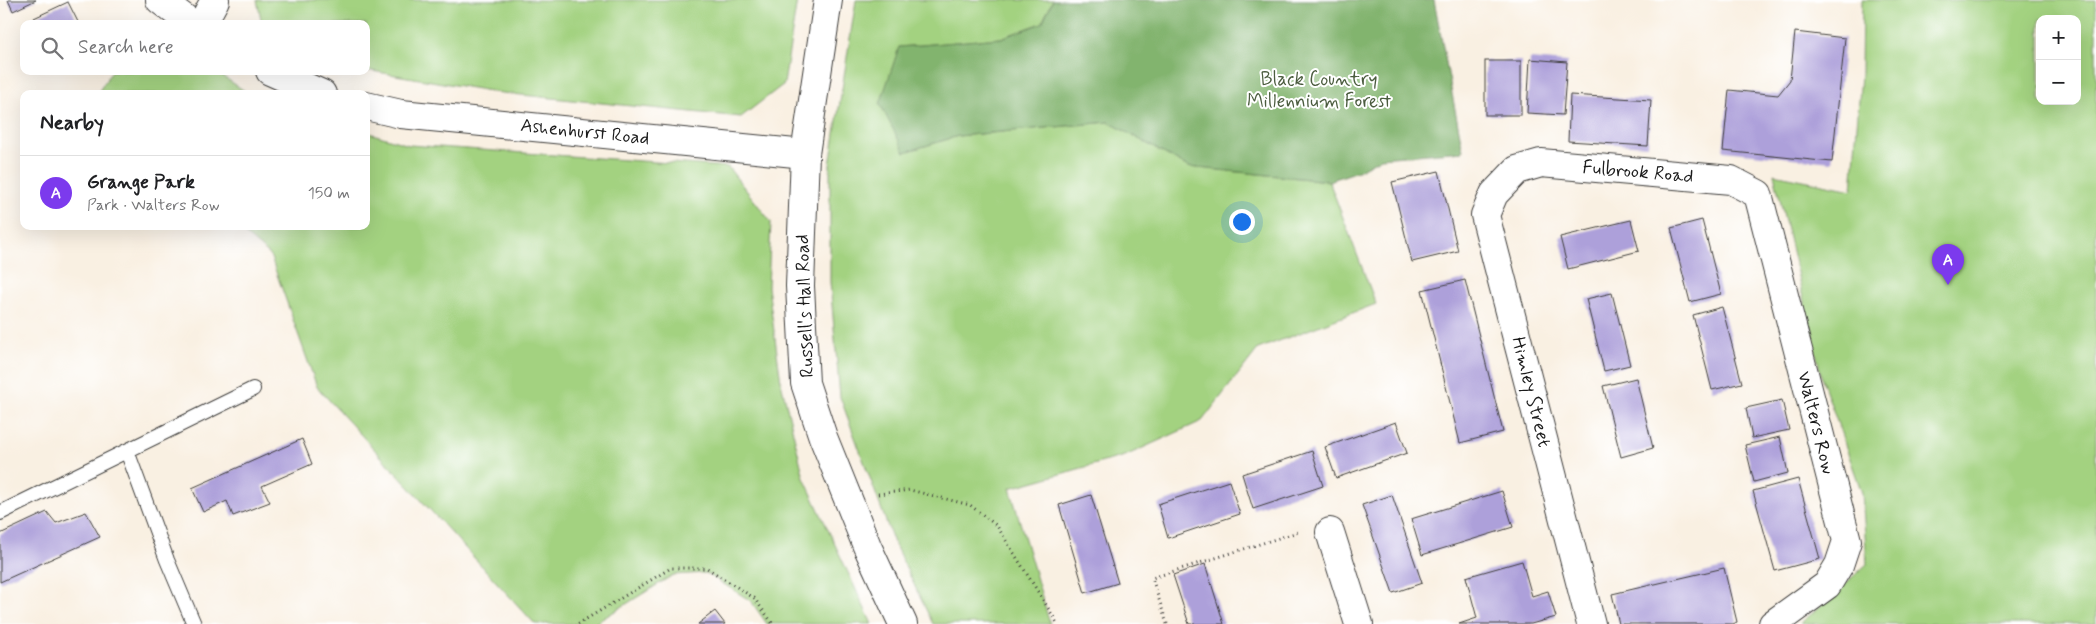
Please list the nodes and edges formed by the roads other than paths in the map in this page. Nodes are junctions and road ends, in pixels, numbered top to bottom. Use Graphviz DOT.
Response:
graph roads {
  1 [pos="160,0"];
  2 [pos="215,0"];
  3 [pos="828,0"];
  4 [pos="187,20"];
  5 [pos="204,20"];
  6 [pos="279,75"];
  7 [pos="313,90"];
  8 [pos="370,107"];
  9 [pos="805,154"];
  10 [pos="1516,170"];
  11 [pos="1758,194"];
  12 [pos="253,389"];
  13 [pos="127,451"];
  14 [pos="0,513"];
  15 [pos="1330,532"];
  16 [pos="194,624"];
  17 [pos="903,624"];
  18 [pos="1359,624"];
  19 [pos="1590,624"];
  20 [pos="1773,624"];
  1 -- 4 [label="street"];
  2 -- 5 [label="street"];
  3 -- 9 [label="street, Russell's Hall Road"];
  6 -- 7 [label="street"];
  8 -- 9 [label="street, Ashenhurst Road"];
  9 -- 17 [label="street, Russell's Hall Road"];
  10 -- 11 [label="street, Fulbrook Road"];
  10 -- 19 [label="street, Himley Street"];
  11 -- 20 [label="street, Walters Row"];
  12 -- 13 [label="lane"];
  13 -- 14 [label="lane"];
  13 -- 16 [label="lane"];
  15 -- 18 [label="street"];
}
